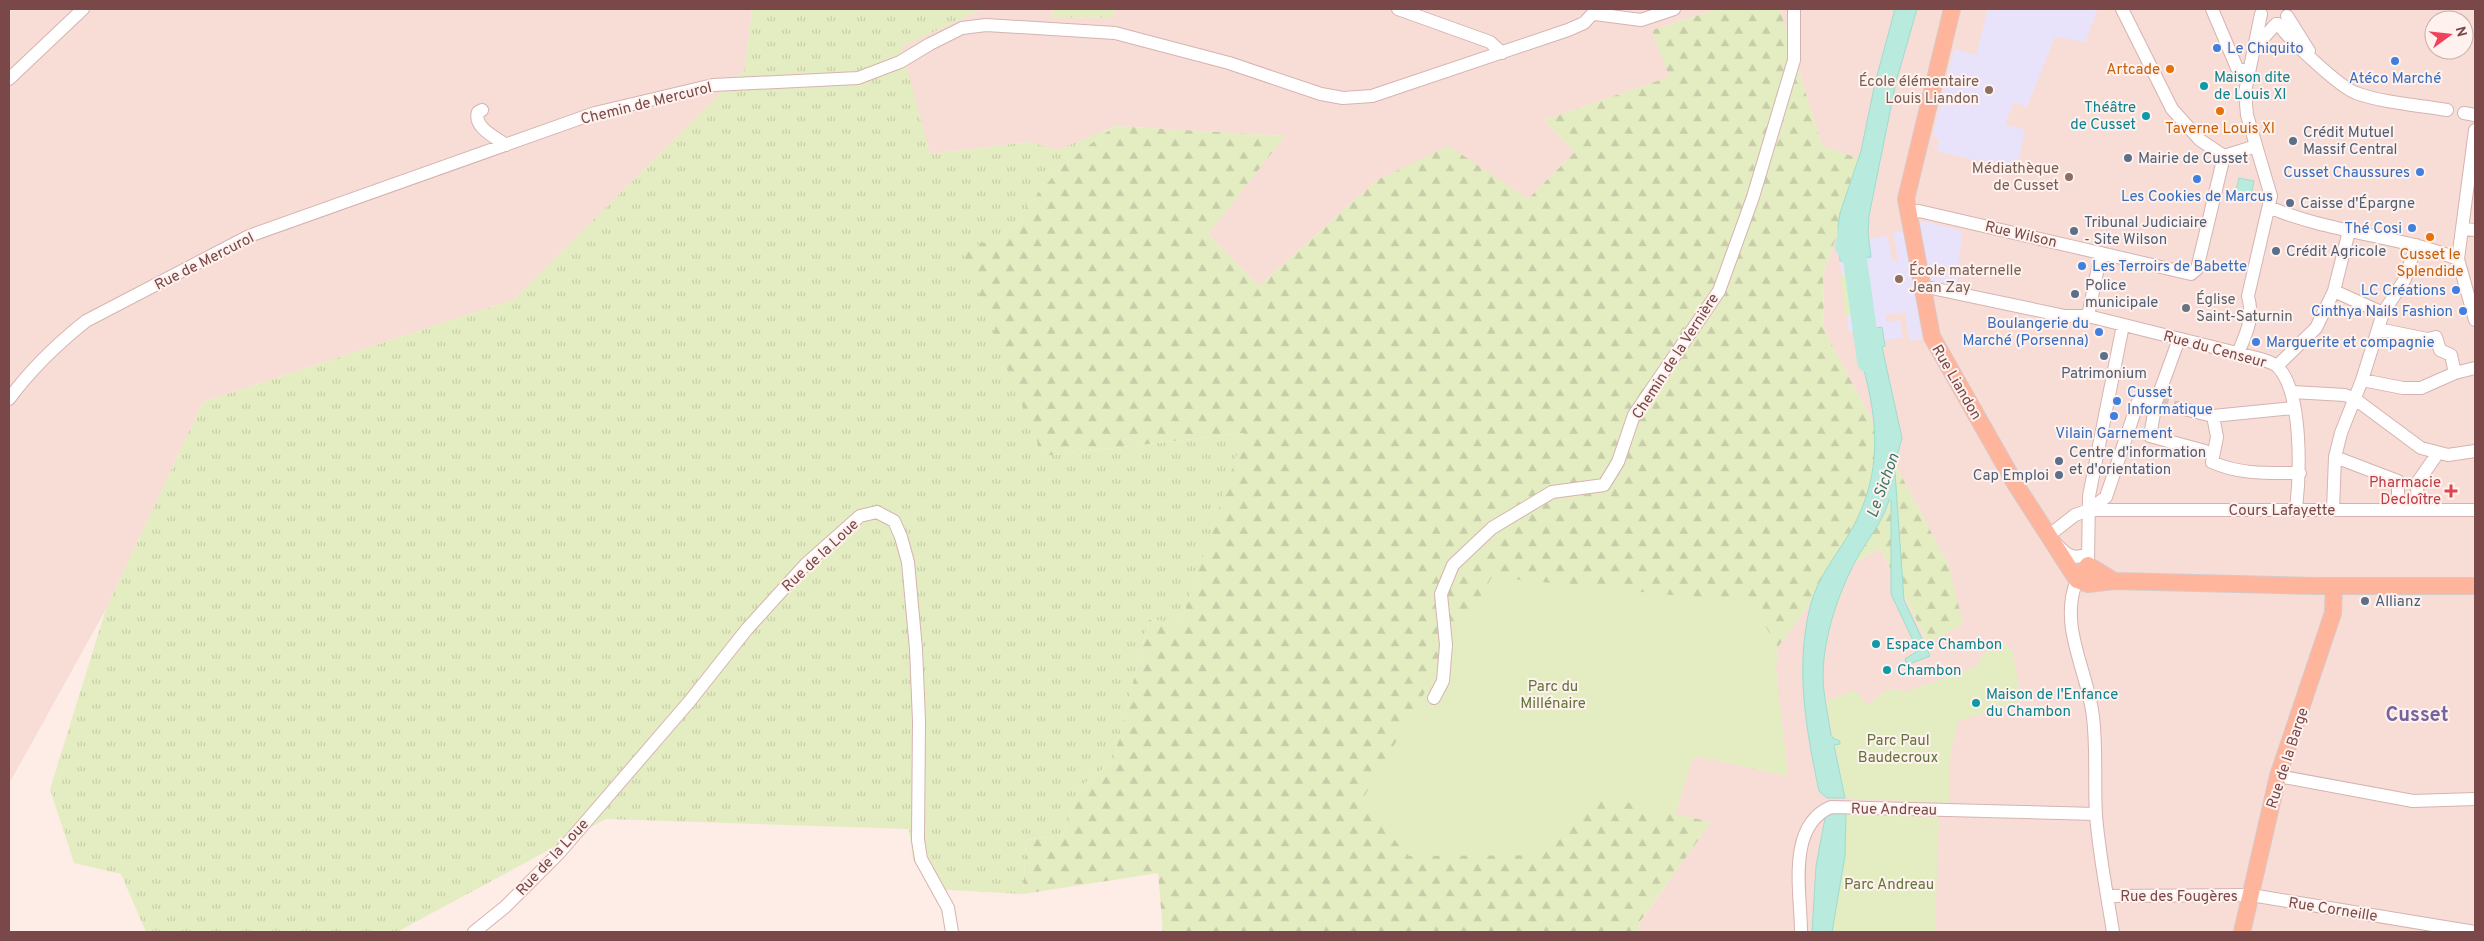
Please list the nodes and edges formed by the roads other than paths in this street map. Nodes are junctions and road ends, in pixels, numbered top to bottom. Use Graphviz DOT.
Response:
graph roads {
  1 [pos="83,9"];
  2 [pos="1398,9"];
  3 [pos="1674,9"];
  4 [pos="1794,9"];
  5 [pos="1952,9"];
  6 [pos="2122,9"];
  7 [pos="2212,9"];
  8 [pos="1596,11"];
  9 [pos="2261,11"];
  10 [pos="2282,18"];
  11 [pos="2253,49"];
  12 [pos="1502,53"];
  13 [pos="2248,72"];
  14 [pos="9,79"];
  15 [pos="482,110"];
  16 [pos="2447,110"];
  17 [pos="2475,130"];
  18 [pos="506,145"];
  19 [pos="2256,146"];
  20 [pos="2224,156"];
  21 [pos="429,172"];
  22 [pos="2269,207"];
  23 [pos="1909,213"];
  24 [pos="2462,229"];
  25 [pos="2475,230"];
  26 [pos="2349,231"];
  27 [pos="2416,245"];
  28 [pos="2102,253"];
  29 [pos="2458,259"];
  30 [pos="2470,280"];
  31 [pos="1922,286"];
  32 [pos="2334,291"];
  33 [pos="2383,313"];
  34 [pos="2088,316"];
  35 [pos="2475,320"];
  36 [pos="2124,325"];
  37 [pos="2378,329"];
  38 [pos="2179,340"];
  39 [pos="2238,353"];
  40 [pos="2276,366"];
  41 [pos="2475,368"];
  42 [pos="2455,373"];
  43 [pos="2362,380"];
  44 [pos="2292,392"];
  45 [pos="9,399"];
  46 [pos="2355,399"];
  47 [pos="2156,402"];
  48 [pos="2180,408"];
  49 [pos="2293,408"];
  50 [pos="2212,416"];
  51 [pos="2205,451"];
  52 [pos="2475,451"];
  53 [pos="2438,453"];
  54 [pos="2335,457"];
  55 [pos="2300,473"];
  56 [pos="2089,510"];
  57 [pos="2296,510"];
  58 [pos="2333,510"];
  59 [pos="2398,510"];
  60 [pos="2418,510"];
  61 [pos="2475,510"];
  62 [pos="2048,536"];
  63 [pos="2088,559"];
  64 [pos="2077,580"];
  65 [pos="2114,581"];
  66 [pos="2334,586"];
  67 [pos="2475,586"];
  68 [pos="1434,698"];
  69 [pos="2278,776"];
  70 [pos="2475,799"];
  71 [pos="2096,814"];
  72 [pos="2251,895"];
  73 [pos="2108,896"];
  74 [pos="474,932"];
  75 [pos="952,932"];
  76 [pos="1801,932"];
  77 [pos="2113,932"];
  78 [pos="2242,932"];
  79 [pos="2475,932"];
  1 -- 14 [label="street"];
  2 -- 12 [label="street"];
  3 -- 8 [label="street"];
  4 -- 68 [label="street, Chemin de la Vernière"];
  5 -- 23 [label="main road, Rue Liandon"];
  6 -- 20 [label="street"];
  7 -- 13 [label="street"];
  8 -- 12 [label="street, Chemin de Mercurol"];
  9 -- 10 [label="street"];
  9 -- 11 [label="street"];
  10 -- 11 [label="street"];
  10 -- 16 [label="street"];
  11 -- 13 [label="street"];
  12 -- 18 [label="street, Chemin de Mercurol"];
  13 -- 19 [label="street"];
  15 -- 18 [label="street"];
  17 -- 24 [label="street"];
  18 -- 21 [label="street, Chemin de Mercurol"];
  19 -- 20 [label="street"];
  19 -- 22 [label="street"];
  20 -- 28 [label="street, Rue Wilson"];
  21 -- 45 [label="street, Rue de Mercurol"];
  22 -- 26 [label="street"];
  22 -- 39 [label="street"];
  23 -- 28 [label="street, Rue Wilson"];
  23 -- 31 [label="main road, Rue Liandon"];
  24 -- 25 [label="street"];
  24 -- 29 [label="street"];
  26 -- 27 [label="street"];
  26 -- 32 [label="street"];
  27 -- 29 [label="street"];
  27 -- 33 [label="street"];
  28 -- 34 [label="street"];
  29 -- 30 [label="street"];
  30 -- 35 [label="street"];
  31 -- 34 [label="street, Rue du Censeur"];
  31 -- 62 [label="main road, Rue Liandon"];
  32 -- 33 [label="street"];
  32 -- 40 [label="street"];
  33 -- 37 [label="street"];
  34 -- 36 [label="street, Rue du Censeur"];
  36 -- 38 [label="street, Rue du Censeur"];
  36 -- 56 [label="street"];
  37 -- 42 [label="street"];
  37 -- 43 [label="street"];
  38 -- 39 [label="street, Rue du Censeur"];
  38 -- 47 [label="street"];
  39 -- 40 [label="street, Rue du Censeur"];
  40 -- 44 [label="street, Rue du Censeur"];
  41 -- 42 [label="street"];
  42 -- 43 [label="street"];
  43 -- 46 [label="street"];
  44 -- 46 [label="street"];
  44 -- 49 [label="street"];
  46 -- 53 [label="street"];
  46 -- 54 [label="street"];
  47 -- 51 [label="street"];
  47 -- 56 [label="street"];
  48 -- 50 [label="street"];
  49 -- 50 [label="street"];
  49 -- 55 [label="street"];
  50 -- 55 [label="street"];
  52 -- 53 [label="street"];
  53 -- 60 [label="street"];
  54 -- 58 [label="street"];
  54 -- 59 [label="street"];
  55 -- 57 [label="street"];
  56 -- 57 [label="street, Cours Lafayette"];
  56 -- 62 [label="street"];
  56 -- 63 [label="street"];
  57 -- 58 [label="street, Cours Lafayette"];
  58 -- 59 [label="street, Cours Lafayette"];
  59 -- 60 [label="street, Cours Lafayette"];
  60 -- 61 [label="street, Cours Lafayette"];
  62 -- 63 [label="street"];
  62 -- 64 [label="main road, Rue Liandon"];
  63 -- 64 [label="main road"];
  63 -- 65 [label="main road"];
  64 -- 65 [label="main road"];
  64 -- 71 [label="street"];
  65 -- 66 [label="main road"];
  66 -- 67 [label="main road"];
  66 -- 69 [label="main road, Rue de la Barge"];
  69 -- 70 [label="street"];
  69 -- 72 [label="main road, Rue de la Barge"];
  71 -- 73 [label="street"];
  71 -- 76 [label="street, Rue Andreau"];
  72 -- 73 [label="street, Rue des Fougères"];
  72 -- 78 [label="main road, Rue de la Barge"];
  72 -- 79 [label="street, Rue Corneille"];
  73 -- 77 [label="street"];
  74 -- 75 [label="street, Rue de la Loue"];
}
